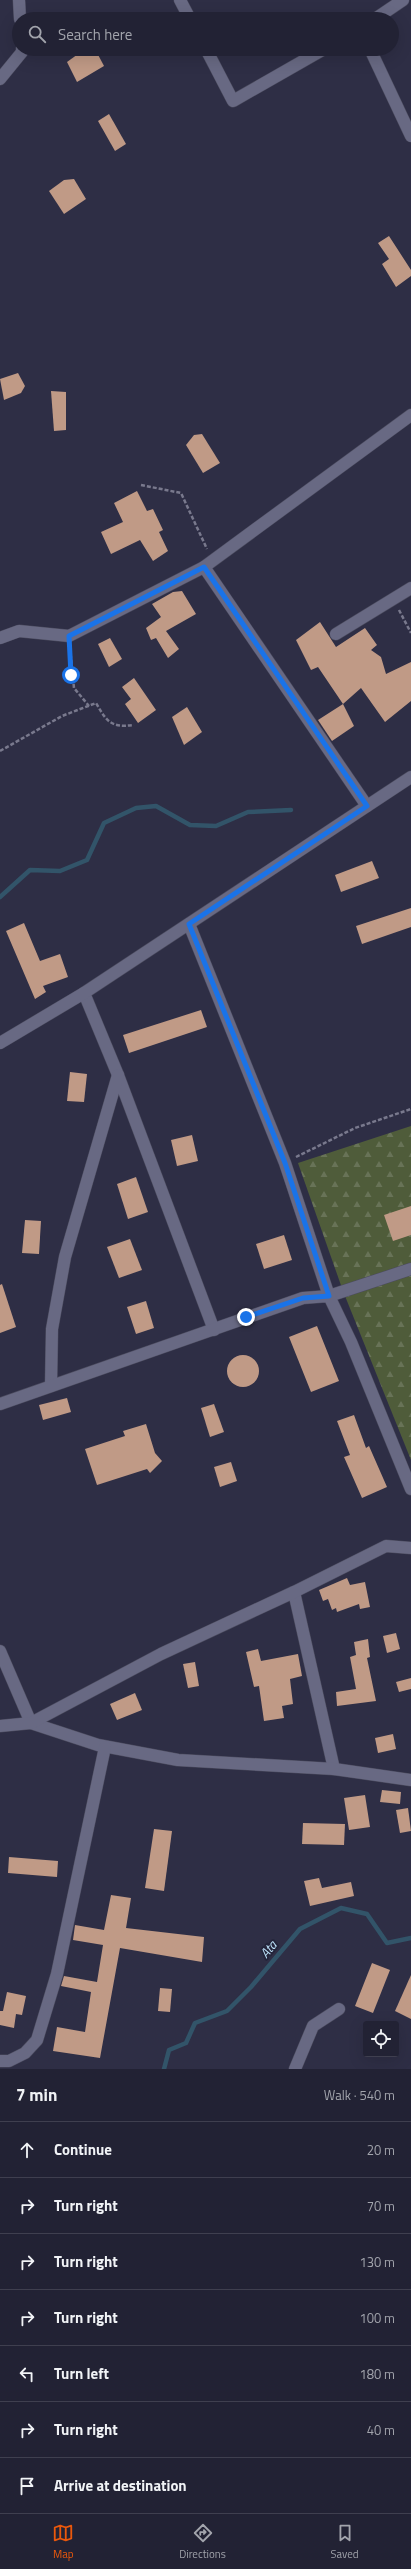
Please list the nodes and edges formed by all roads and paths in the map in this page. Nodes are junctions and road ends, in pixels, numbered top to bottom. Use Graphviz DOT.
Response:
graph roads {
  1 [pos="19,0"];
  2 [pos="180,0"];
  3 [pos="403,0"];
  4 [pos="20,12"];
  5 [pos="186,12"];
  6 [pos="385,12"];
  7 [pos="19,56"];
  8 [pos="210,56"];
  9 [pos="312,56"];
  10 [pos="373,56"];
  11 [pos="0,79"];
  12 [pos="411,136"];
  13 [pos="411,415"];
  14 [pos="141,485"];
  15 [pos="208,564"];
  16 [pos="411,588"];
  17 [pos="394,600"];
  18 [pos="411,633"];
  19 [pos="336,634"];
  20 [pos="69,636"];
  21 [pos="0,638"];
  22 [pos="89,706"];
  23 [pos="134,725"];
  24 [pos="0,751"];
  25 [pos="411,777"];
  26 [pos="367,806"];
  27 [pos="189,924"];
  28 [pos="84,993"];
  29 [pos="0,1043"];
  30 [pos="118,1075"];
  31 [pos="411,1109"];
  32 [pos="285,1163"];
  33 [pos="411,1269"];
  34 [pos="329,1296"];
  35 [pos="214,1330"];
  36 [pos="51,1386"];
  37 [pos="0,1404"];
  38 [pos="411,1490"];
  39 [pos="411,1548"];
  40 [pos="294,1592"];
  41 [pos="0,1651"];
  42 [pos="31,1723"];
  43 [pos="0,1726"];
  44 [pos="105,1747"];
  45 [pos="334,1769"];
  46 [pos="411,1780"];
  47 [pos="339,2009"];
  48 [pos="0,2061"];
  49 [pos="295,2069"];
  1 -- 4 [label="street"];
  2 -- 5 [label="street"];
  3 -- 6 [label="street"];
  7 -- 11 [label="street"];
  8 -- 9 [label="street"];
  10 -- 12 [label="street"];
  13 -- 15 [label="street"];
  14 -- 15 [label="path"];
  15 -- 20 [label="street"];
  15 -- 26 [label="street"];
  16 -- 17 [label="street"];
  17 -- 18 [label="path"];
  17 -- 19 [label="street"];
  20 -- 21 [label="street"];
  20 -- 22 [label="path"];
  22 -- 23 [label="path"];
  22 -- 24 [label="path"];
  25 -- 26 [label="street"];
  26 -- 27 [label="street"];
  27 -- 28 [label="street"];
  27 -- 32 [label="street"];
  28 -- 29 [label="street"];
  28 -- 30 [label="street"];
  30 -- 35 [label="street"];
  30 -- 36 [label="street"];
  31 -- 32 [label="path"];
  32 -- 34 [label="street"];
  33 -- 34 [label="street"];
  34 -- 35 [label="street"];
  34 -- 38 [label="street"];
  35 -- 36 [label="street"];
  36 -- 37 [label="street"];
  39 -- 40 [label="street"];
  40 -- 42 [label="street"];
  40 -- 45 [label="street"];
  41 -- 42 [label="street"];
  42 -- 43 [label="street"];
  42 -- 44 [label="street"];
  44 -- 45 [label="street"];
  44 -- 48 [label="street"];
  45 -- 46 [label="street"];
  47 -- 49 [label="street"];
}
